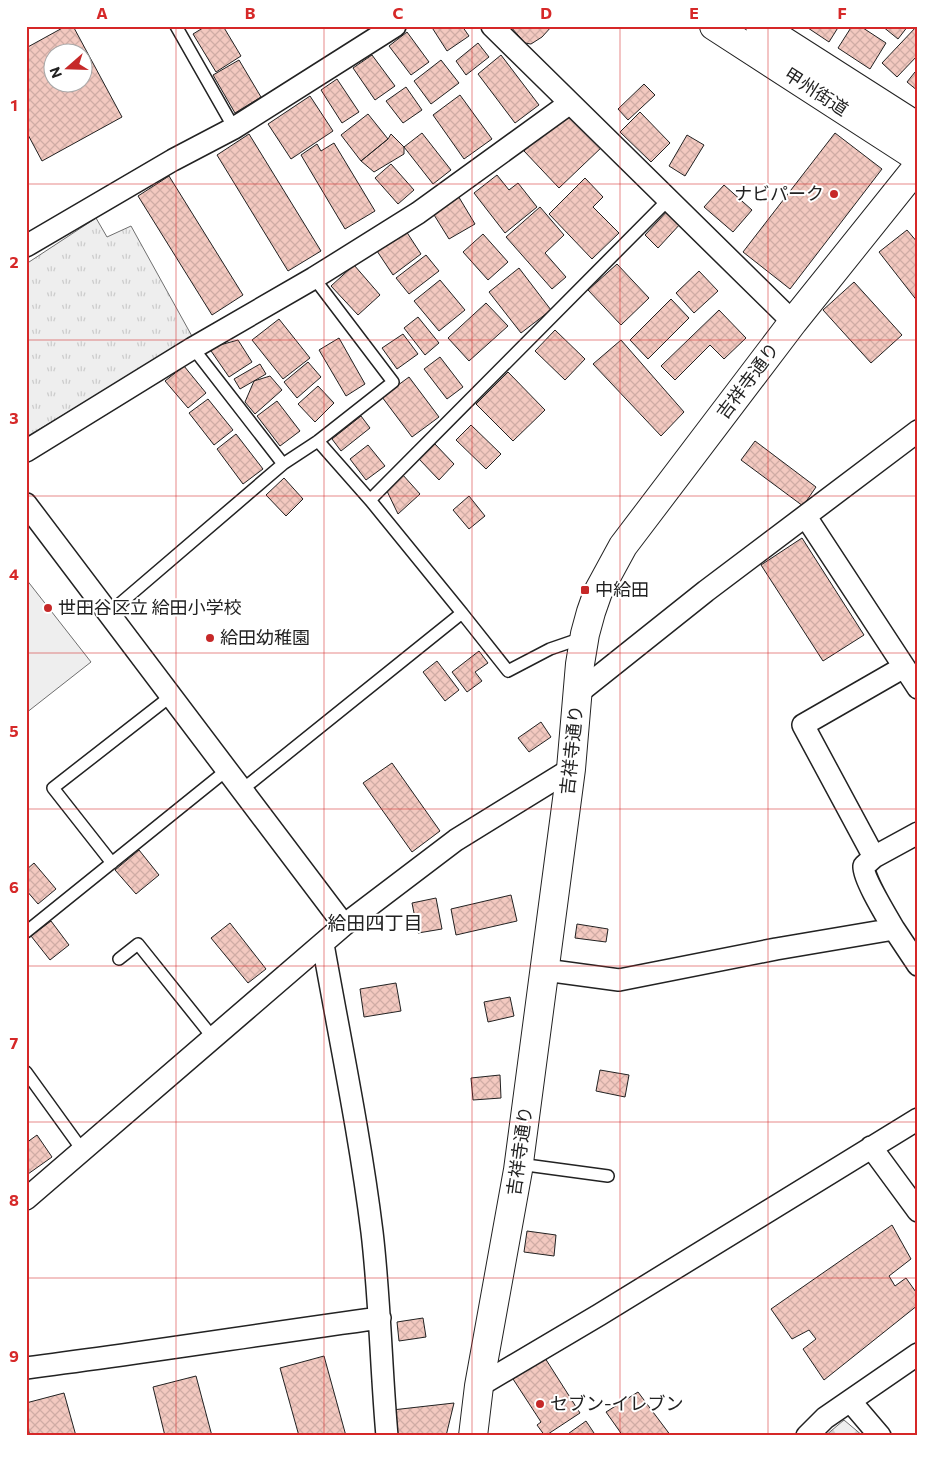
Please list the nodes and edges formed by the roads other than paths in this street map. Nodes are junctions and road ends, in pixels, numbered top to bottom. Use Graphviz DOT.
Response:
graph roads {
  1 [pos="176,26"];
  2 [pos="395,26"];
  3 [pos="492,26"];
  4 [pos="714,26"];
  5 [pos="760,26"];
  6 [pos="570,103"];
  7 [pos="918,127"];
  8 [pos="234,128"];
  9 [pos="918,158"];
  10 [pos="918,166"];
  11 [pos="668,200"];
  12 [pos="26,246"];
  13 [pos="314,278"];
  14 [pos="793,322"];
  15 [pos="193,348"];
  16 [pos="918,431"];
  17 [pos="318,442"];
  18 [pos="26,450"];
  19 [pos="283,464"];
  20 [pos="370,500"];
  21 [pos="26,504"];
  22 [pos="806,517"];
  23 [pos="109,613"];
  24 [pos="462,613"];
  25 [pos="585,637"];
  26 [pos="904,667"];
  27 [pos="918,688"];
  28 [pos="578,693"];
  29 [pos="171,696"];
  30 [pos="571,769"];
  31 [pos="227,770"];
  32 [pos="243,789"];
  33 [pos="918,833"];
  34 [pos="874,857"];
  35 [pos="112,863"];
  36 [pos="344,925"];
  37 [pos="894,929"];
  38 [pos="26,932"];
  39 [pos="322,944"];
  40 [pos="119,959"];
  41 [pos="918,964"];
  42 [pos="545,970"];
  43 [pos="214,1039"];
  44 [pos="26,1072"];
  45 [pos="918,1119"];
  46 [pos="871,1147"];
  47 [pos="83,1151"];
  48 [pos="519,1164"];
  49 [pos="608,1176"];
  50 [pos="26,1199"];
  51 [pos="918,1211"];
  52 [pos="380,1318"];
  53 [pos="918,1354"];
  54 [pos="26,1368"];
  55 [pos="479,1386"];
  56 [pos="851,1402"];
  57 [pos="387,1436"];
  58 [pos="473,1436"];
  59 [pos="807,1436"];
  60 [pos="880,1436"];
  1 -- 8 [label="lane"];
  2 -- 8 [label="street"];
  3 -- 6 [label="street"];
  4 -- 9 [label="main road, 甲州街道"];
  5 -- 7 [label="main road, 甲州街道"];
  6 -- 11 [label="street"];
  6 -- 13 [label="street"];
  8 -- 12 [label="street"];
  10 -- 14 [label="main road, 吉祥寺通り"];
  11 -- 14 [label="street"];
  11 -- 20 [label="lane"];
  13 -- 15 [label="street"];
  13 -- 17 [label="lane"];
  14 -- 25 [label="main road, 吉祥寺通り"];
  15 -- 18 [label="street"];
  15 -- 19 [label="lane"];
  16 -- 22 [label="street"];
  17 -- 19 [label="lane"];
  17 -- 20 [label="lane"];
  19 -- 23 [label="lane"];
  20 -- 24 [label="lane"];
  21 -- 23 [label="street"];
  22 -- 26 [label="street"];
  22 -- 28 [label="street"];
  23 -- 29 [label="street"];
  24 -- 25 [label="lane"];
  24 -- 32 [label="lane"];
  25 -- 28 [label="main road, 吉祥寺通り"];
  26 -- 27 [label="street"];
  26 -- 34 [label="street"];
  28 -- 30 [label="main road, 吉祥寺通り"];
  29 -- 31 [label="street"];
  29 -- 35 [label="lane"];
  30 -- 36 [label="street"];
  30 -- 42 [label="main road, 吉祥寺通り"];
  31 -- 32 [label="street"];
  31 -- 35 [label="lane"];
  32 -- 36 [label="street"];
  33 -- 34 [label="street"];
  34 -- 37 [label="street"];
  35 -- 38 [label="lane"];
  36 -- 39 [label="street"];
  37 -- 41 [label="street"];
  37 -- 42 [label="street"];
  39 -- 43 [label="street"];
  39 -- 52 [label="street"];
  40 -- 43 [label="lane"];
  42 -- 48 [label="main road, 吉祥寺通り"];
  43 -- 47 [label="street"];
  44 -- 47 [label="lane"];
  45 -- 46 [label="street"];
  46 -- 51 [label="street"];
  46 -- 55 [label="street"];
  47 -- 50 [label="street"];
  48 -- 49 [label="lane"];
  48 -- 55 [label="main road, 吉祥寺通り"];
  52 -- 54 [label="street"];
  52 -- 57 [label="street"];
  53 -- 56 [label="street"];
  55 -- 58 [label="main road, 吉祥寺通り"];
  56 -- 59 [label="street"];
  56 -- 60 [label="street"];
}
